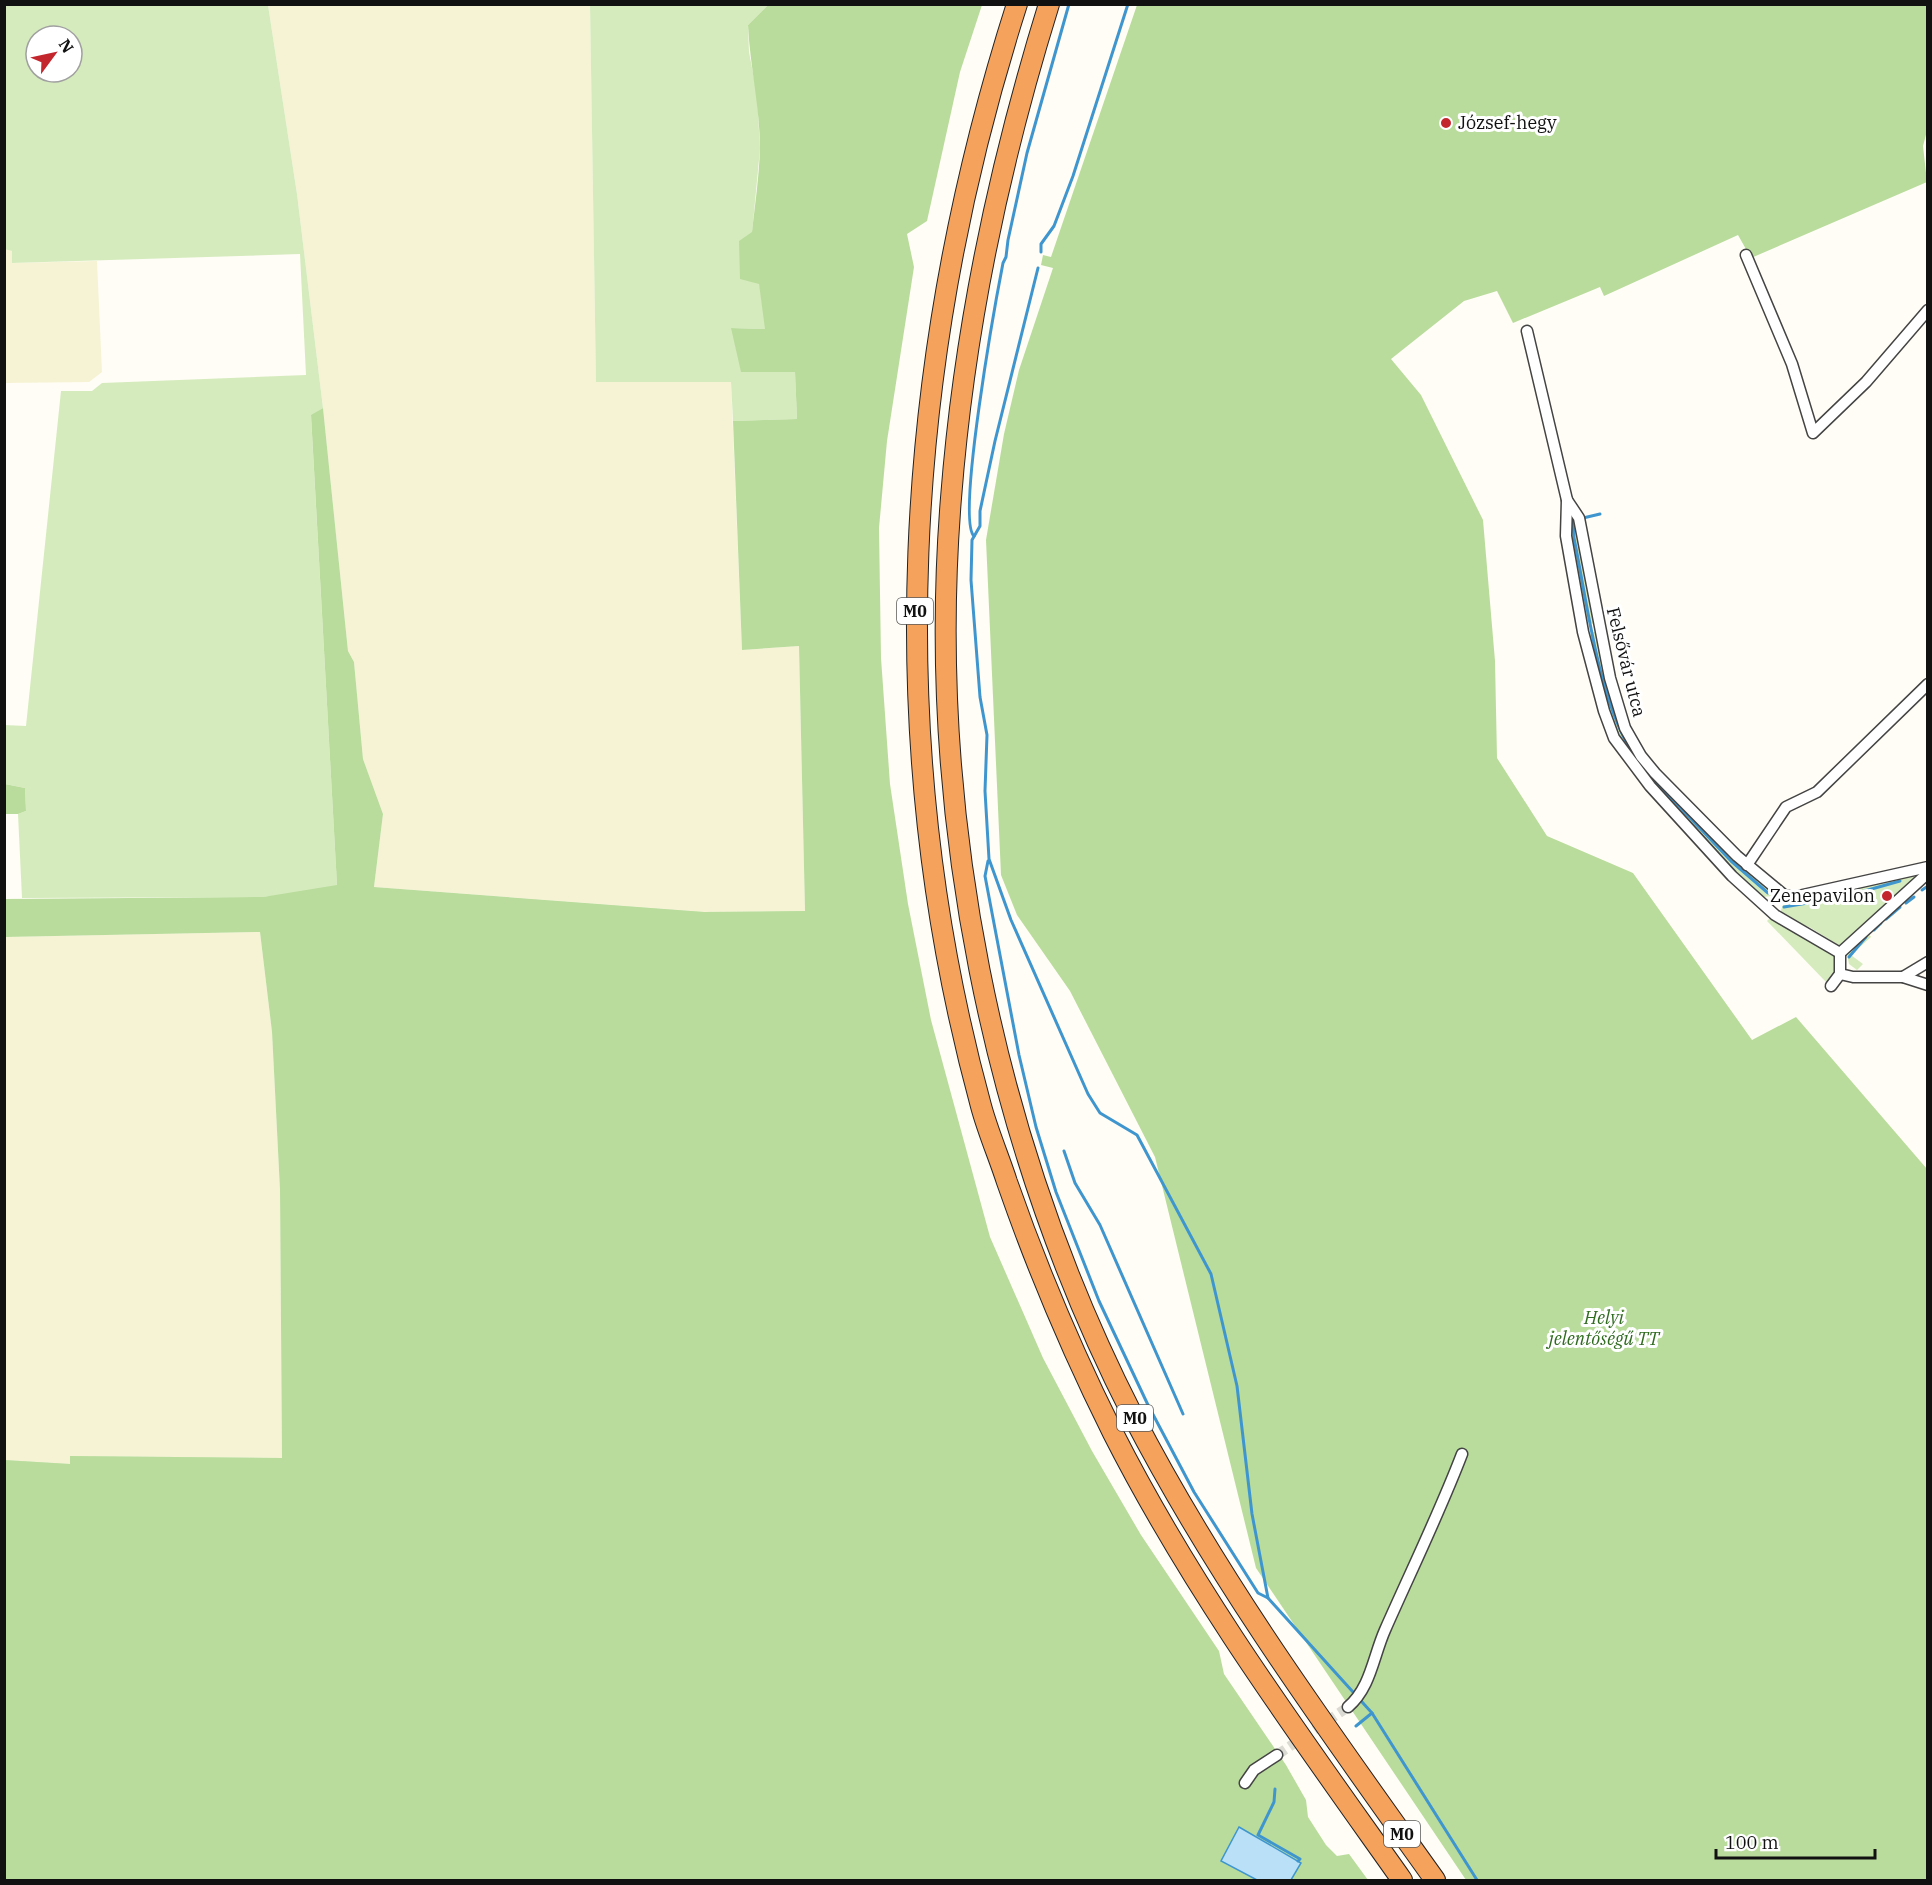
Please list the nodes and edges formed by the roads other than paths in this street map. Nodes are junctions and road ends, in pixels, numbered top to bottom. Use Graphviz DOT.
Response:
graph roads {
  1 [pos="1017,4"];
  2 [pos="1049,4"];
  3 [pos="1746,255"];
  4 [pos="1928,310"];
  5 [pos="1527,331"];
  6 [pos="1567,500"];
  7 [pos="1928,684"];
  8 [pos="1747,865"];
  9 [pos="1928,867"];
  10 [pos="1928,873"];
  11 [pos="1776,905"];
  12 [pos="1840,953"];
  13 [pos="1928,962"];
  14 [pos="1840,974"];
  15 [pos="1903,977"];
  16 [pos="1928,985"];
  17 [pos="1831,986"];
  18 [pos="1462,1454"];
  19 [pos="1348,1707"];
  20 [pos="1277,1755"];
  21 [pos="1245,1783"];
  22 [pos="1402,1881"];
  23 [pos="1435,1881"];
  1 -- 22 [label="highway, M0"];
  2 -- 23 [label="highway, M0"];
  3 -- 4 [label="street"];
  5 -- 6 [label="street, Felsővár utca"];
  6 -- 8 [label="street, Felsővár utca"];
  6 -- 11 [label="street, Felsővár utca"];
  7 -- 8 [label="street"];
  8 -- 11 [label="street, Felsővár utca"];
  9 -- 11 [label="street"];
  10 -- 12 [label="street"];
  11 -- 12 [label="street, Felsővár utca"];
  12 -- 14 [label="street"];
  13 -- 15 [label="street"];
  14 -- 15 [label="street"];
  14 -- 17 [label="street"];
  15 -- 16 [label="street"];
  18 -- 19 [label="street"];
  20 -- 21 [label="street"];
}
